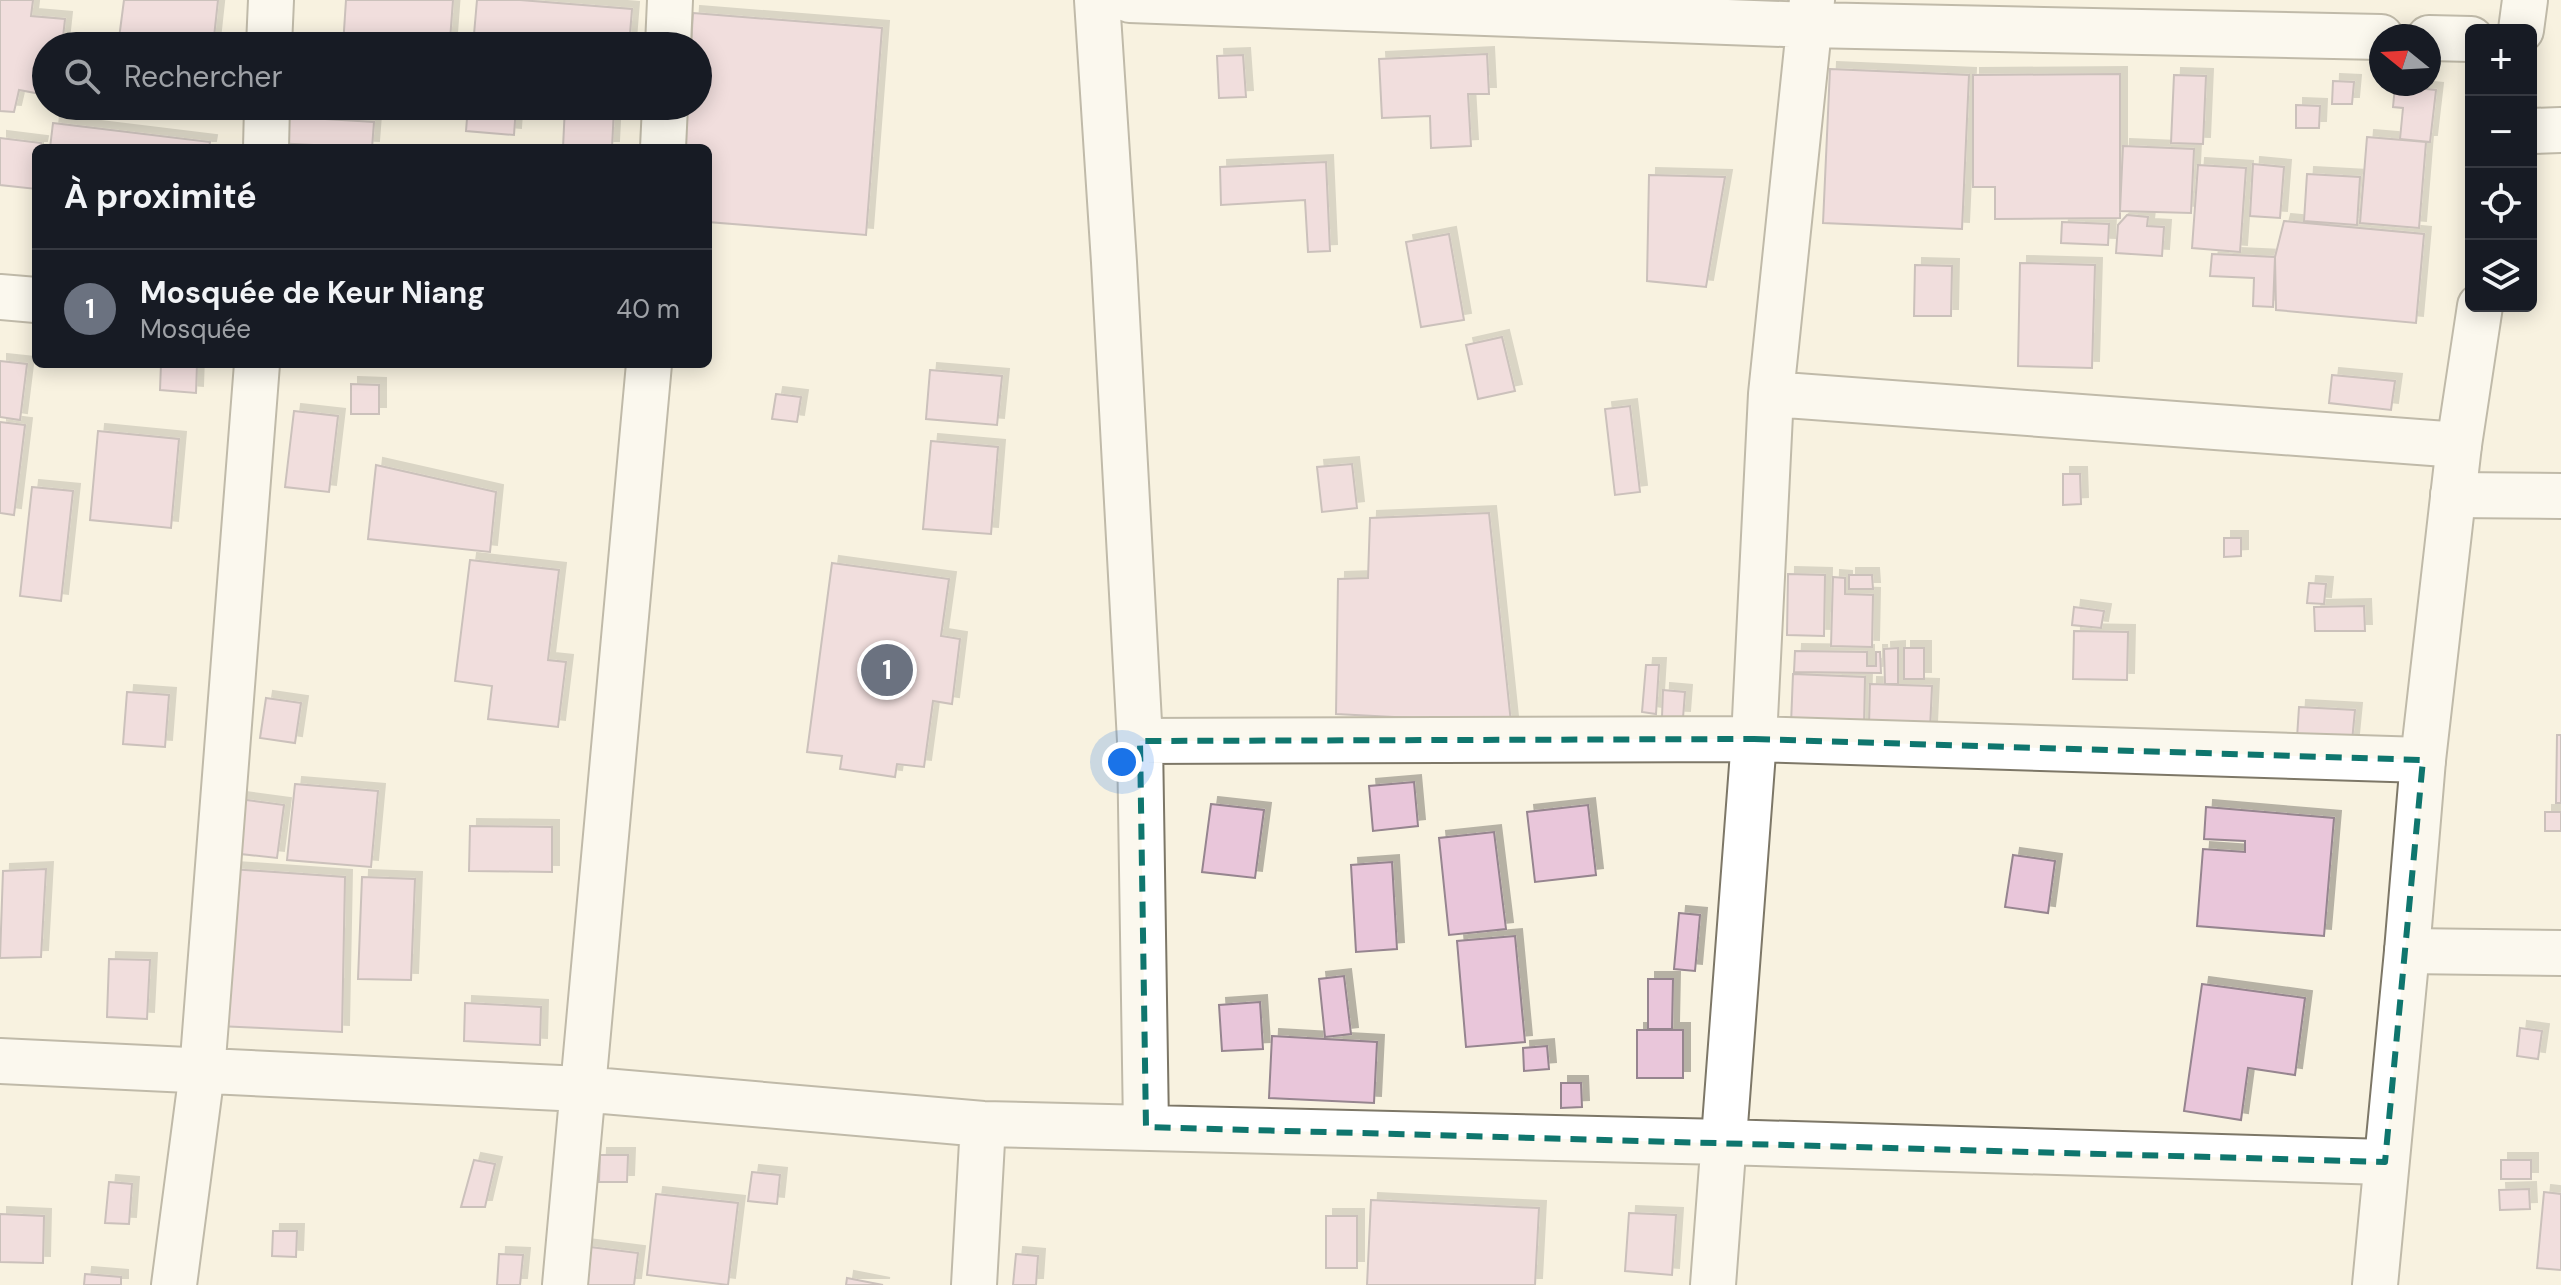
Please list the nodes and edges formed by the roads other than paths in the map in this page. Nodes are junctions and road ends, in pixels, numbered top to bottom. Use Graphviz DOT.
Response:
graph roads {
  1 [pos="271,0"];
  2 [pos="670,0"];
  3 [pos="1097,0"];
  4 [pos="1130,0"];
  5 [pos="2525,0"];
  6 [pos="1810,13"];
  7 [pos="2522,24"];
  8 [pos="270,32"];
  9 [pos="669,32"];
  10 [pos="2369,36"];
  11 [pos="2441,38"];
  12 [pos="2465,39"];
  13 [pos="267,120"];
  14 [pos="664,120"];
  15 [pos="2561,130"];
  16 [pos="2537,131"];
  17 [pos="266,144"];
  18 [pos="663,144"];
  19 [pos="0,297"];
  20 [pos="32,300"];
  21 [pos="2479,312"];
  22 [pos="257,368"];
  23 [pos="649,368"];
  24 [pos="1771,394"];
  25 [pos="2459,445"];
  26 [pos="2453,495"];
  27 [pos="2561,496"];
  28 [pos="1754,739"];
  29 [pos="1140,741"];
  30 [pos="2423,760"];
  31 [pos="2407,951"];
  32 [pos="2561,953"];
  33 [pos="0,1061"];
  34 [pos="202,1072"];
  35 [pos="581,1089"];
  36 [pos="983,1124"];
  37 [pos="1146,1127"];
  38 [pos="1724,1142"];
  39 [pos="2385,1162"];
  40 [pos="174,1285"];
  41 [pos="565,1285"];
  42 [pos="974,1285"];
  43 [pos="1713,1285"];
  44 [pos="2375,1285"];
  1 -- 8 [label="street"];
  2 -- 9 [label="street"];
  3 -- 29 [label="street"];
  4 -- 6 [label="street"];
  5 -- 7 [label="street"];
  6 -- 10 [label="street"];
  6 -- 24 [label="street"];
  11 -- 12 [label="street"];
  13 -- 17 [label="street"];
  14 -- 18 [label="street"];
  15 -- 16 [label="street"];
  19 -- 20 [label="street"];
  21 -- 25 [label="street"];
  22 -- 34 [label="street"];
  23 -- 35 [label="street"];
  24 -- 25 [label="street"];
  24 -- 28 [label="street"];
  25 -- 26 [label="street"];
  26 -- 27 [label="street"];
  26 -- 30 [label="street"];
  28 -- 29 [label="street"];
  28 -- 30 [label="street"];
  28 -- 38 [label="street"];
  29 -- 37 [label="street"];
  30 -- 31 [label="street"];
  31 -- 32 [label="street"];
  31 -- 39 [label="street"];
  33 -- 34 [label="street"];
  34 -- 35 [label="street"];
  34 -- 40 [label="street"];
  35 -- 36 [label="street"];
  35 -- 41 [label="street"];
  36 -- 37 [label="street"];
  36 -- 42 [label="street"];
  37 -- 38 [label="street"];
  38 -- 39 [label="street"];
  38 -- 43 [label="street"];
  39 -- 44 [label="street"];
}
